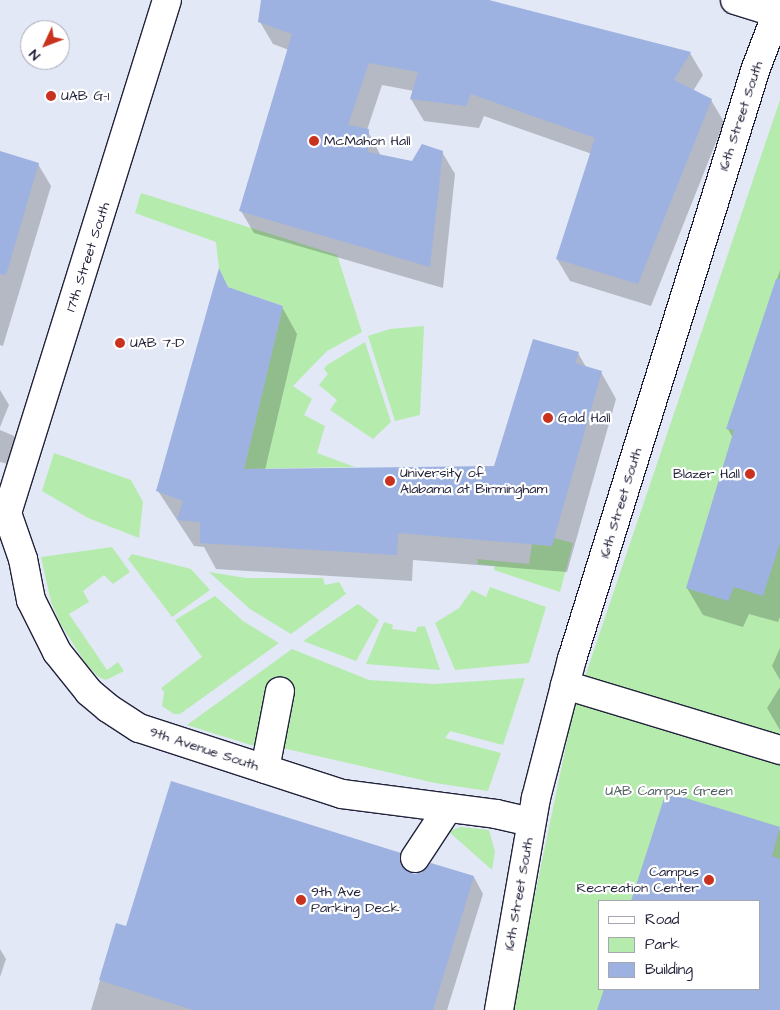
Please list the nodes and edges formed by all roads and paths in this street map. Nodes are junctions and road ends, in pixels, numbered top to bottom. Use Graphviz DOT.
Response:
graph roads {
  1 [pos="167,0"];
  2 [pos="735,0"];
  3 [pos="779,11"];
  4 [pos="4,513"];
  5 [pos="565,685"];
  6 [pos="280,691"];
  7 [pos="780,750"];
  8 [pos="265,770"];
  9 [pos="448,808"];
  10 [pos="532,822"];
  11 [pos="415,858"];
  12 [pos="499,1010"];
  1 -- 4 [label="street, 17th Street South"];
  2 -- 3 [label="street"];
  3 -- 5 [label="street, 16th Street South"];
  4 -- 8 [label="street, 9th Avenue South"];
  5 -- 7 [label="street"];
  5 -- 10 [label="street, 16th Street South"];
  6 -- 8 [label="street"];
  8 -- 9 [label="street, 9th Avenue South"];
  9 -- 10 [label="street, 9th Avenue South"];
  9 -- 11 [label="street"];
  10 -- 12 [label="street, 16th Street South"];
}
